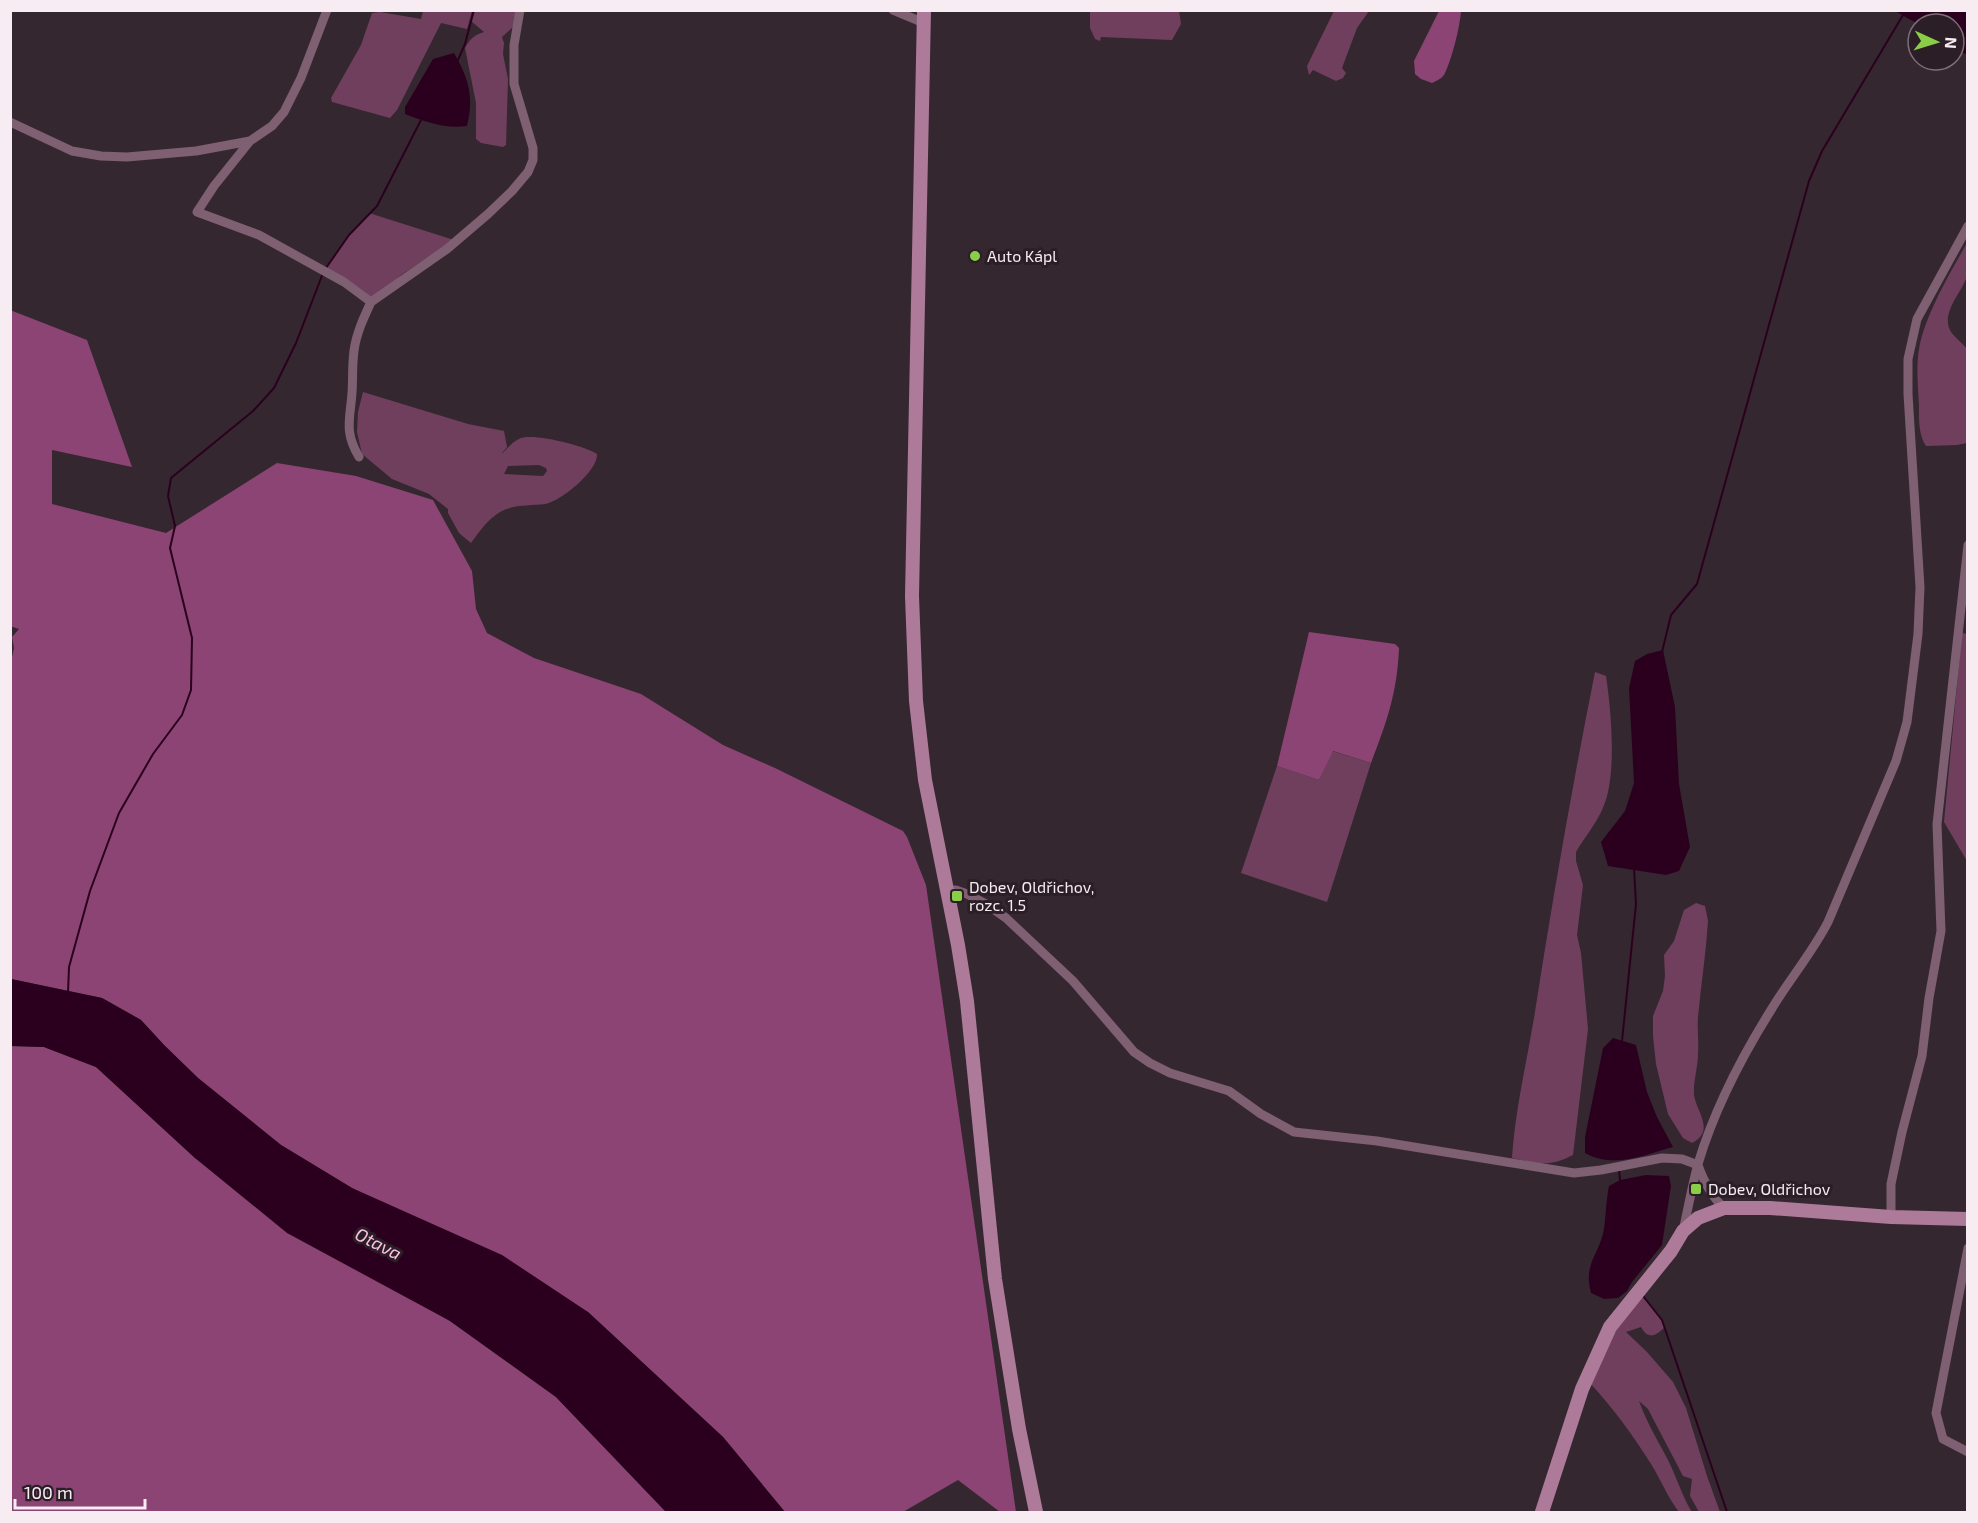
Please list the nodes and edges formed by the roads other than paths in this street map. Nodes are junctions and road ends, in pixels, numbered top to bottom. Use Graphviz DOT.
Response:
graph roads {
  1 [pos="327,10"];
  2 [pos="520,10"];
  3 [pos="893,10"];
  4 [pos="924,17"];
  5 [pos="12,126"];
  6 [pos="250,141"];
  7 [pos="1968,226"];
  8 [pos="371,302"];
  9 [pos="359,457"];
  10 [pos="1968,544"];
  11 [pos="948,891"];
  12 [pos="1698,1165"];
  13 [pos="1724,1208"];
  14 [pos="1891,1217"];
  15 [pos="1968,1219"];
  16 [pos="1683,1231"];
  17 [pos="1968,1248"];
  18 [pos="1968,1452"];
  19 [pos="1036,1512"];
  20 [pos="1542,1512"];
  1 -- 6 [label="street"];
  2 -- 8 [label="street"];
  3 -- 4 [label="street"];
  4 -- 11 [label="main road"];
  5 -- 6 [label="street"];
  6 -- 8 [label="street"];
  7 -- 12 [label="street"];
  8 -- 9 [label="street"];
  10 -- 14 [label="street"];
  11 -- 12 [label="street"];
  11 -- 19 [label="main road"];
  12 -- 13 [label="street"];
  12 -- 16 [label="street"];
  13 -- 14 [label="main road"];
  13 -- 16 [label="main road"];
  14 -- 15 [label="main road"];
  16 -- 20 [label="main road"];
  17 -- 18 [label="street"];
}
